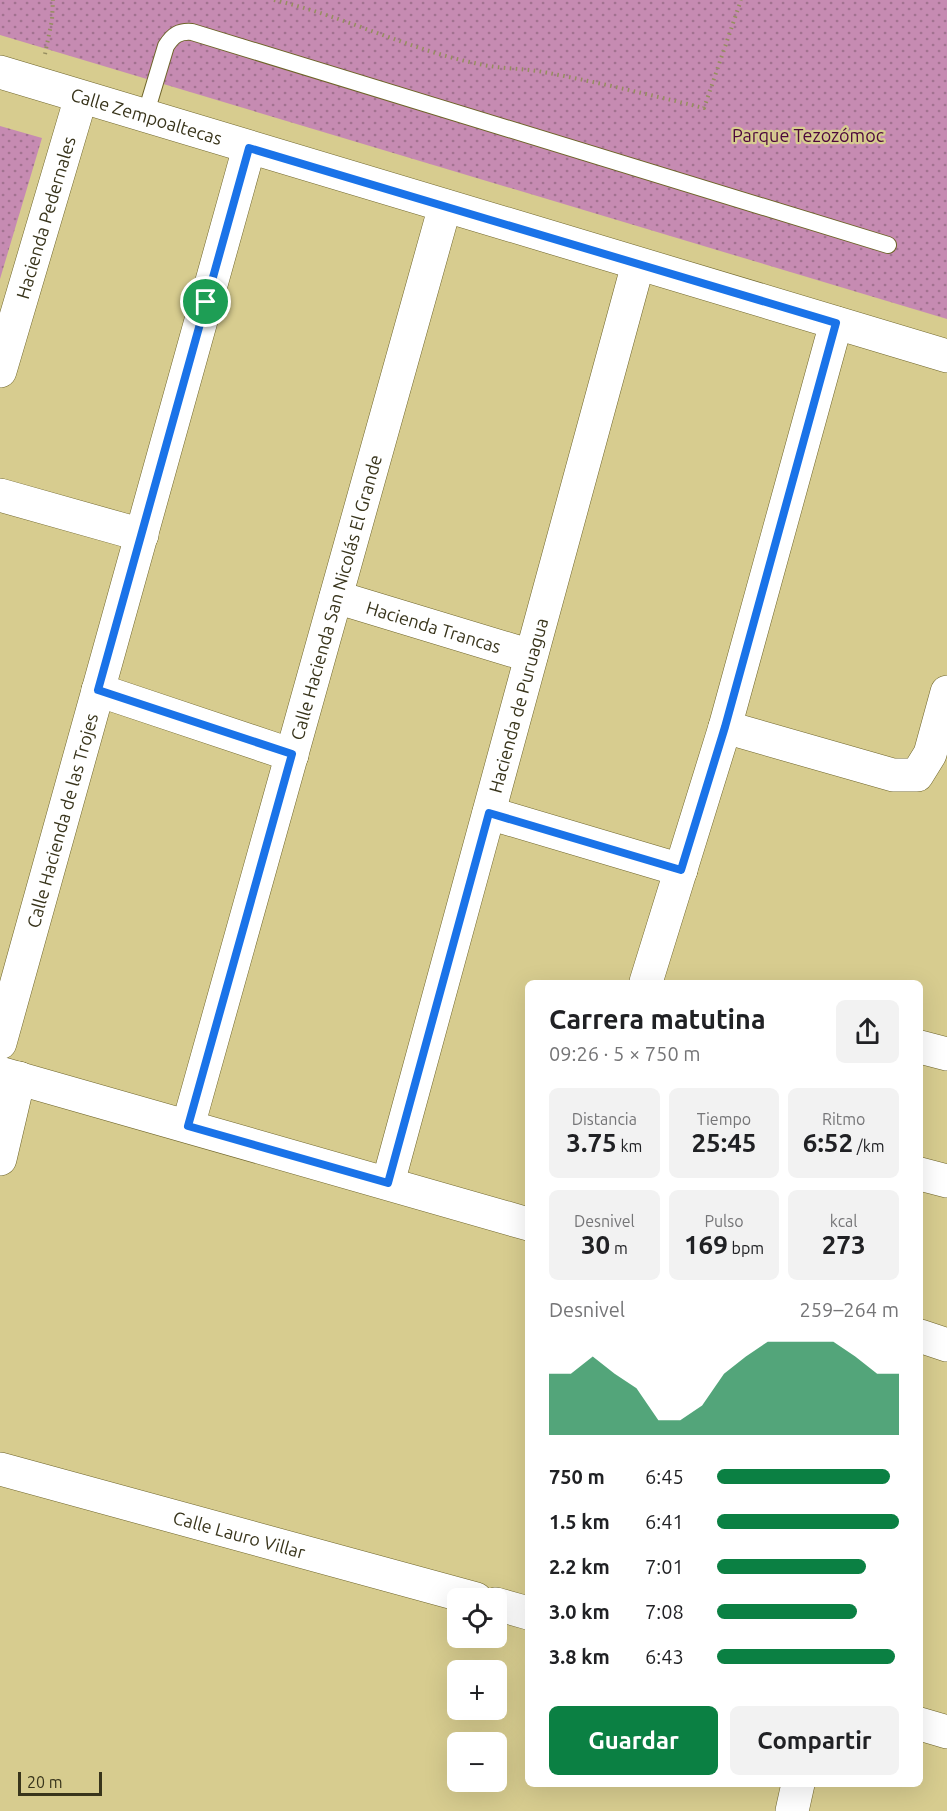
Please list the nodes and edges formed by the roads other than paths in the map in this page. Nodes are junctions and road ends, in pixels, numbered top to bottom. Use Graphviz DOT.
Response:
graph roads {
  1 [pos="0,72"];
  2 [pos="81,97"];
  3 [pos="145,116"];
  4 [pos="249,148"];
  5 [pos="445,206"];
  6 [pos="888,245"];
  7 [pos="638,264"];
  8 [pos="836,323"];
  9 [pos="947,356"];
  10 [pos="0,371"];
  11 [pos="0,495"];
  12 [pos="142,535"];
  13 [pos="336,597"];
  14 [pos="531,656"];
  15 [pos="98,690"];
  16 [pos="947,692"];
  17 [pos="725,727"];
  18 [pos="292,754"];
  19 [pos="489,813"];
  20 [pos="681,870"];
  21 [pos="647,980"];
  22 [pos="0,1043"];
  23 [pos="923,1048"];
  24 [pos="947,1054"];
  25 [pos="9,1076"];
  26 [pos="188,1126"];
  27 [pos="0,1159"];
  28 [pos="923,1175"];
  29 [pos="947,1181"];
  30 [pos="388,1183"];
  31 [pos="525,1223"];
  32 [pos="923,1337"];
  33 [pos="947,1345"];
  34 [pos="0,1469"];
  35 [pos="447,1591"];
  36 [pos="507,1608"];
  37 [pos="525,1612"];
  38 [pos="923,1725"];
  39 [pos="947,1732"];
  40 [pos="797,1787"];
  41 [pos="792,1811"];
  1 -- 2 [label="street, Calle Zempoaltecas"];
  2 -- 3 [label="street, Calle Zempoaltecas"];
  2 -- 10 [label="street, Hacienda Pedernales"];
  3 -- 4 [label="street, Calle Zempoaltecas"];
  3 -- 6 [label="lane"];
  4 -- 5 [label="street, Calle Zempoaltecas"];
  4 -- 12 [label="street, Calle Hacienda de las Trojes"];
  5 -- 7 [label="street, Calle Zempoaltecas"];
  5 -- 13 [label="street, Calle Hacienda San Nicolás El Grande"];
  7 -- 8 [label="street, Calle Zempoaltecas"];
  7 -- 14 [label="street, Hacienda de Puruagua"];
  8 -- 9 [label="street, Calle Zempoaltecas"];
  8 -- 17 [label="street"];
  11 -- 12 [label="street"];
  12 -- 15 [label="street, Calle Hacienda de las Trojes"];
  13 -- 14 [label="street, Hacienda Trancas"];
  13 -- 18 [label="street, Calle Hacienda San Nicolás El Grande"];
  14 -- 19 [label="street, Hacienda de Puruagua"];
  15 -- 18 [label="street"];
  15 -- 22 [label="street, Calle Hacienda de las Trojes"];
  16 -- 17 [label="street"];
  17 -- 20 [label="street"];
  18 -- 26 [label="street, Calle Hacienda San Nicolás El Grande"];
  19 -- 20 [label="street"];
  19 -- 30 [label="street, Hacienda de Puruagua"];
  20 -- 21 [label="street"];
  23 -- 24 [label="street"];
  25 -- 26 [label="street"];
  25 -- 27 [label="street"];
  26 -- 30 [label="street"];
  28 -- 29 [label="street"];
  30 -- 31 [label="street"];
  32 -- 33 [label="street"];
  34 -- 35 [label="street, Calle Lauro Villar"];
  36 -- 37 [label="street"];
  38 -- 39 [label="street"];
  40 -- 41 [label="street"];
}
